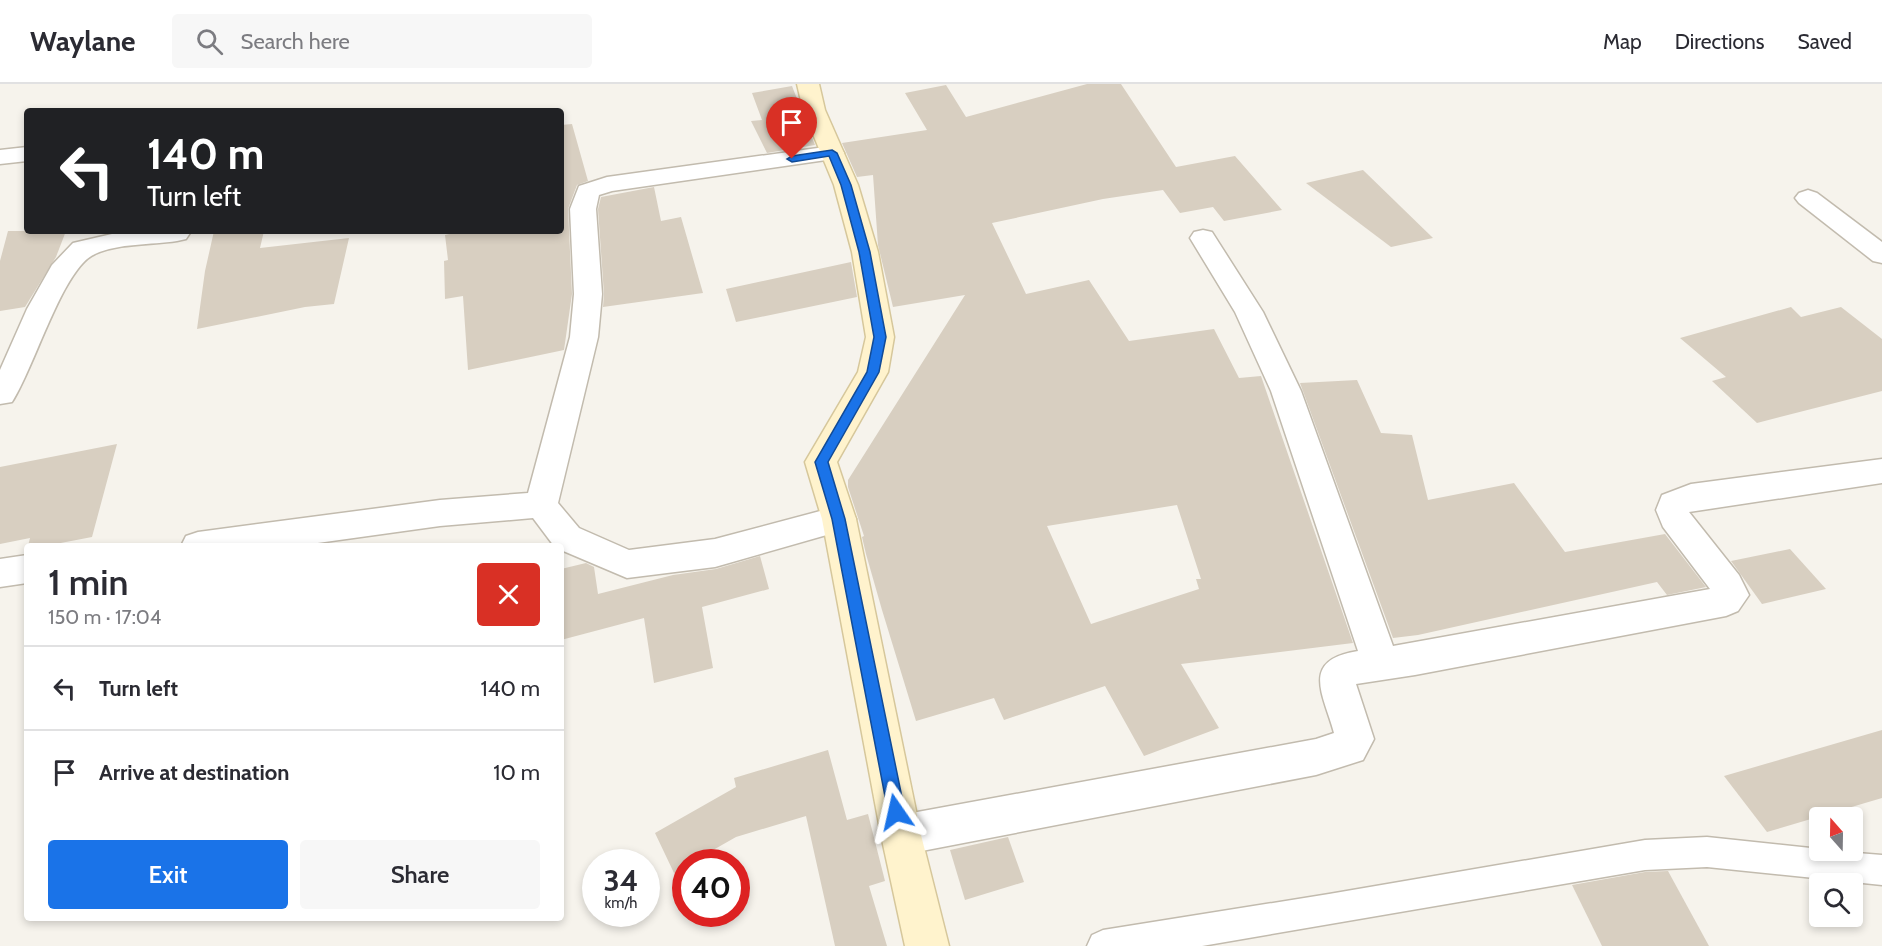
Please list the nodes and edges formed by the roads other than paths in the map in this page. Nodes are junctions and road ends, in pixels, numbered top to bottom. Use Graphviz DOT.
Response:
graph roads {
  1 [pos="808,84"];
  2 [pos="832,153"];
  3 [pos="24,154"];
  4 [pos="0,157"];
  5 [pos="1808,198"];
  6 [pos="170,234"];
  7 [pos="1203,238"];
  8 [pos="1882,255"];
  9 [pos="0,394"];
  10 [pos="1882,471"];
  11 [pos="542,505"];
  12 [pos="839,519"];
  13 [pos="220,543"];
  14 [pos="24,569"];
  15 [pos="0,573"];
  16 [pos="1381,664"];
  17 [pos="901,835"];
  18 [pos="1882,870"];
  19 [pos="927,946"];
  20 [pos="1103,946"];
  1 -- 2 [label="street"];
  2 -- 11 [label="street"];
  2 -- 12 [label="street"];
  3 -- 4 [label="street"];
  5 -- 8 [label="street"];
  6 -- 9 [label="street"];
  7 -- 16 [label="street"];
  10 -- 16 [label="street"];
  11 -- 12 [label="street"];
  11 -- 13 [label="street"];
  12 -- 17 [label="street"];
  14 -- 15 [label="street"];
  16 -- 17 [label="street"];
  17 -- 19 [label="street"];
  18 -- 20 [label="lane"];
}
